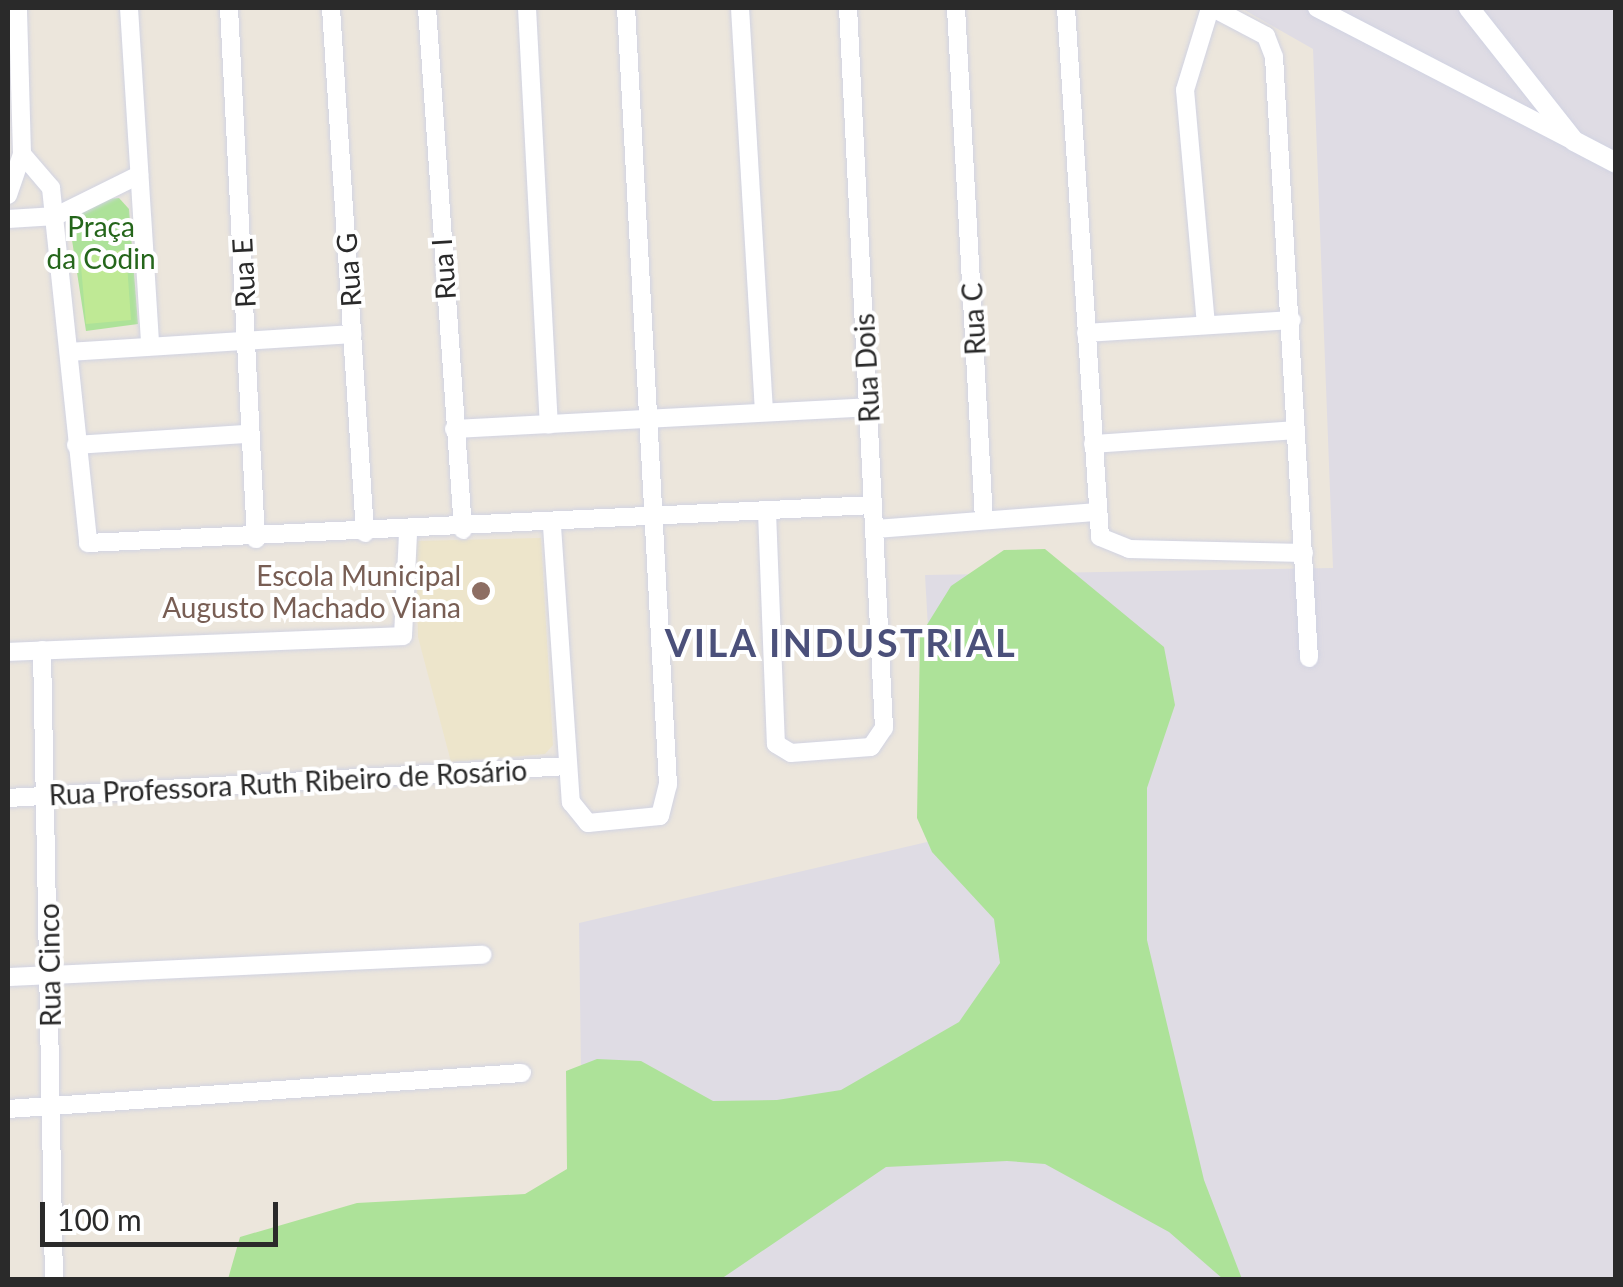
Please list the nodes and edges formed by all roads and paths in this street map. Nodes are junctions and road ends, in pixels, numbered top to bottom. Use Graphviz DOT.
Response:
graph roads {
  1 [pos="18,8"];
  2 [pos="129,8"];
  3 [pos="228,8"];
  4 [pos="331,8"];
  5 [pos="427,8"];
  6 [pos="526,8"];
  7 [pos="626,8"];
  8 [pos="740,8"];
  9 [pos="848,8"];
  10 [pos="956,8"];
  11 [pos="1066,8"];
  12 [pos="1212,8"];
  13 [pos="1470,8"];
  14 [pos="1328,9"];
  15 [pos="1574,141"];
  16 [pos="22,154"];
  17 [pos="1616,163"];
  18 [pos="139,174"];
  19 [pos="8,195"];
  20 [pos="56,216"];
  21 [pos="8,219"];
  22 [pos="1292,320"];
  23 [pos="1206,325"];
  24 [pos="1086,333"];
  25 [pos="352,334"];
  26 [pos="247,338"];
  27 [pos="150,342"];
  28 [pos="70,352"];
  29 [pos="868,407"];
  30 [pos="764,409"];
  31 [pos="648,418"];
  32 [pos="549,424"];
  33 [pos="454,429"];
  34 [pos="1296,430"];
  35 [pos="248,434"];
  36 [pos="76,444"];
  37 [pos="1093,444"];
  38 [pos="872,505"];
  39 [pos="768,512"];
  40 [pos="1095,512"];
  41 [pos="654,520"];
  42 [pos="984,520"];
  43 [pos="552,526"];
  44 [pos="875,529"];
  45 [pos="463,530"];
  46 [pos="365,532"];
  47 [pos="408,532"];
  48 [pos="256,539"];
  49 [pos="1304,553"];
  50 [pos="42,650"];
  51 [pos="8,652"];
  52 [pos="1309,658"];
  53 [pos="568,766"];
  54 [pos="46,796"];
  55 [pos="8,798"];
  56 [pos="482,956"];
  57 [pos="50,975"];
  58 [pos="8,977"];
  59 [pos="522,1073"];
  60 [pos="51,1106"];
  61 [pos="8,1109"];
  62 [pos="54,1280"];
  1 -- 16 [label="street"];
  2 -- 18 [label="street"];
  3 -- 26 [label="street, Rua E"];
  4 -- 25 [label="street, Rua G"];
  5 -- 33 [label="street, Rua I"];
  6 -- 32 [label="street"];
  7 -- 31 [label="street"];
  8 -- 30 [label="street"];
  9 -- 29 [label="street, Rua Dois"];
  10 -- 42 [label="street, Rua C"];
  11 -- 24 [label="street"];
  12 -- 22 [label="street"];
  12 -- 23 [label="street"];
  13 -- 15 [label="street"];
  14 -- 15 [label="street"];
  15 -- 17 [label="street"];
  16 -- 19 [label="street"];
  16 -- 20 [label="street"];
  18 -- 20 [label="street"];
  18 -- 27 [label="street"];
  20 -- 21 [label="street"];
  20 -- 28 [label="street"];
  22 -- 23 [label="street"];
  22 -- 34 [label="street"];
  23 -- 24 [label="street"];
  24 -- 37 [label="street"];
  25 -- 26 [label="street"];
  25 -- 46 [label="street, Rua G"];
  26 -- 27 [label="street"];
  26 -- 35 [label="street, Rua E"];
  27 -- 28 [label="street"];
  28 -- 36 [label="street"];
  29 -- 30 [label="street"];
  29 -- 38 [label="street, Rua Dois"];
  30 -- 31 [label="street"];
  31 -- 32 [label="street"];
  31 -- 41 [label="street"];
  32 -- 33 [label="street"];
  33 -- 45 [label="street, Rua I"];
  34 -- 37 [label="street"];
  34 -- 49 [label="street"];
  35 -- 36 [label="street"];
  35 -- 48 [label="street, Rua E"];
  36 -- 48 [label="street"];
  37 -- 40 [label="street"];
  38 -- 39 [label="street"];
  38 -- 44 [label="street, Rua Dois"];
  39 -- 41 [label="street"];
  39 -- 44 [label="street, Rua Dois"];
  40 -- 42 [label="street"];
  40 -- 49 [label="street"];
  41 -- 43 [label="street"];
  41 -- 53 [label="street"];
  42 -- 44 [label="street"];
  43 -- 45 [label="street"];
  43 -- 53 [label="street"];
  45 -- 47 [label="street"];
  46 -- 47 [label="street"];
  46 -- 48 [label="street"];
  47 -- 50 [label="street"];
  49 -- 52 [label="street"];
  50 -- 51 [label="street"];
  50 -- 54 [label="street, Rua Cinco"];
  53 -- 54 [label="street, Rua Professora Ruth Ribeiro de Rosário"];
  54 -- 55 [label="street, Rua Professora Ruth Ribeiro de Rosário"];
  54 -- 57 [label="street, Rua Cinco"];
  56 -- 57 [label="street"];
  57 -- 58 [label="street"];
  57 -- 60 [label="street, Rua Cinco"];
  59 -- 60 [label="street"];
  60 -- 61 [label="street"];
  60 -- 62 [label="street, Rua Cinco"];
}
